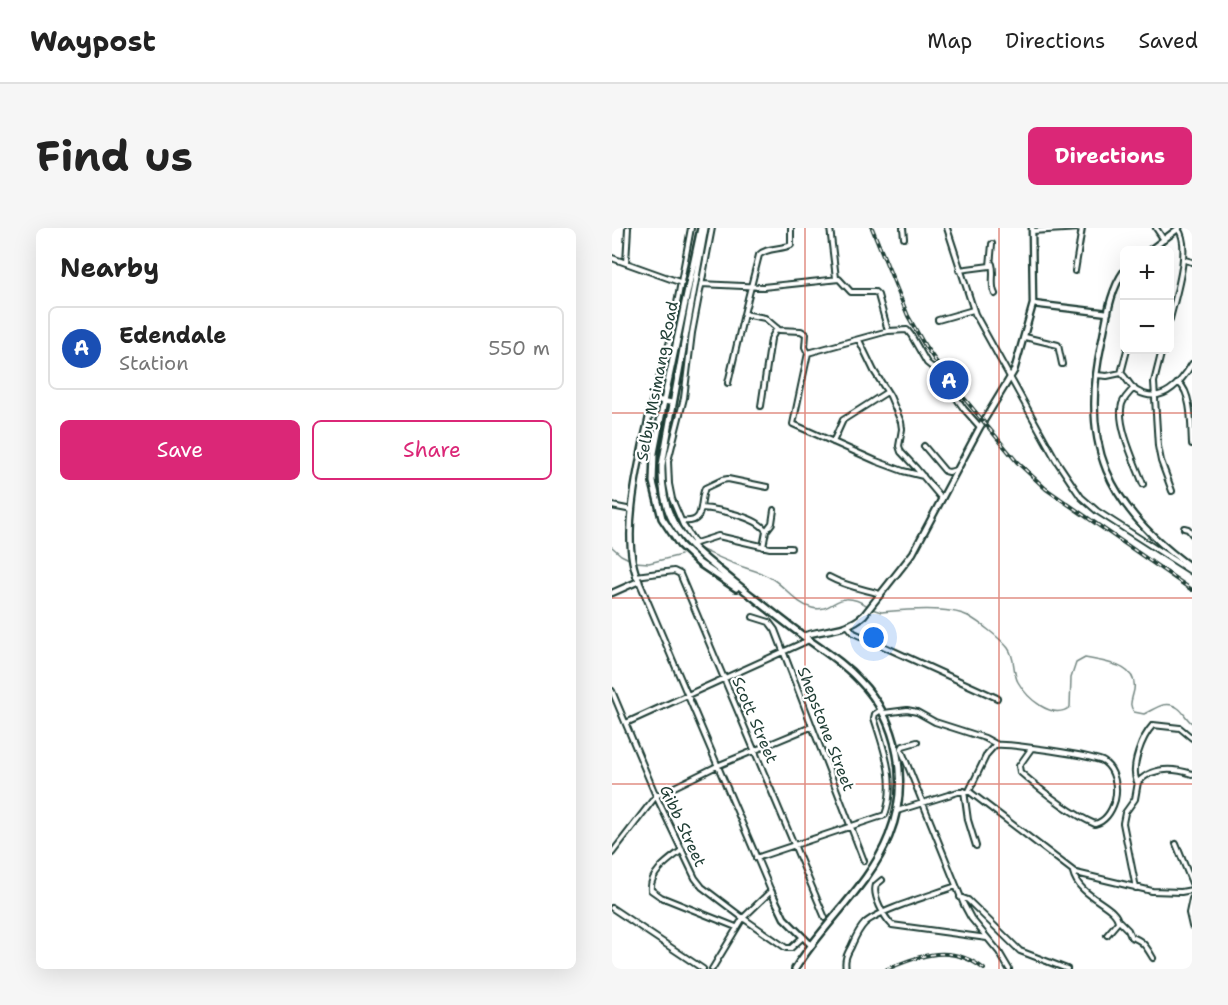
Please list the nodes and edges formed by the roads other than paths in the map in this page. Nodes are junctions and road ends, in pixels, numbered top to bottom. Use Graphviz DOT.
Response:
graph roads {
  1 [pos="628,228"];
  2 [pos="691,228"];
  3 [pos="703,228"];
  4 [pos="712,228"];
  5 [pos="791,228"];
  6 [pos="830,228"];
  7 [pos="903,228"];
  8 [pos="948,228"];
  9 [pos="1081,228"];
  10 [pos="1156,228"];
  11 [pos="1179,228"];
  12 [pos="1032,230"];
  13 [pos="904,238"];
  14 [pos="1164,240"];
  15 [pos="992,244"];
  16 [pos="1157,246"];
  17 [pos="612,258"];
  18 [pos="1185,260"];
  19 [pos="1192,262"];
  20 [pos="626,263"];
  21 [pos="992,264"];
  22 [pos="960,270"];
  23 [pos="1075,271"];
  24 [pos="836,278"];
  25 [pos="1120,279"];
  26 [pos="682,283"];
  27 [pos="701,284"];
  28 [pos="694,285"];
  29 [pos="750,287"];
  30 [pos="995,294"];
  31 [pos="1174,303"];
  32 [pos="1033,304"];
  33 [pos="973,310"];
  34 [pos="1108,313"];
  35 [pos="744,314"];
  36 [pos="938,320"];
  37 [pos="777,328"];
  38 [pos="888,331"];
  39 [pos="1025,337"];
  40 [pos="859,340"];
  41 [pos="808,353"];
  42 [pos="1126,354"];
  43 [pos="1160,354"];
  44 [pos="1062,364"];
  45 [pos="1192,364"];
  46 [pos="1121,373"];
  47 [pos="1095,375"];
  48 [pos="1011,378"];
  49 [pos="728,383"];
  50 [pos="1179,383"];
  51 [pos="1134,388"];
  52 [pos="887,392"];
  53 [pos="1155,395"];
  54 [pos="653,399"];
  55 [pos="664,401"];
  56 [pos="673,403"];
  57 [pos="682,405"];
  58 [pos="761,406"];
  59 [pos="980,427"];
  60 [pos="832,442"];
  61 [pos="1192,444"];
  62 [pos="924,446"];
  63 [pos="956,470"];
  64 [pos="923,476"];
  65 [pos="1143,484"];
  66 [pos="766,487"];
  67 [pos="1172,491"];
  68 [pos="942,499"];
  69 [pos="612,506"];
  70 [pos="701,508"];
  71 [pos="632,510"];
  72 [pos="774,510"];
  73 [pos="682,521"];
  74 [pos="1184,528"];
  75 [pos="766,531"];
  76 [pos="1192,534"];
  77 [pos="693,545"];
  78 [pos="763,547"];
  79 [pos="791,548"];
  80 [pos="1192,568"];
  81 [pos="829,576"];
  82 [pos="637,578"];
  83 [pos="612,593"];
  84 [pos="879,596"];
  85 [pos="758,602"];
  86 [pos="753,617"];
  87 [pos="848,626"];
  88 [pos="803,636"];
  89 [pos="809,640"];
  90 [pos="784,652"];
  91 [pos="724,680"];
  92 [pos="612,692"];
  93 [pos="688,695"];
  94 [pos="997,698"];
  95 [pos="883,711"];
  96 [pos="626,723"];
  97 [pos="811,726"];
  98 [pos="1192,738"];
  99 [pos="917,742"];
  100 [pos="997,745"];
  101 [pos="1031,749"];
  102 [pos="754,751"];
  103 [pos="717,766"];
  104 [pos="903,766"];
  105 [pos="1192,774"];
  106 [pos="1138,783"];
  107 [pos="966,791"];
  108 [pos="656,796"];
  109 [pos="922,804"];
  110 [pos="897,811"];
  111 [pos="851,826"];
  112 [pos="1176,844"];
  113 [pos="794,845"];
  114 [pos="976,846"];
  115 [pos="681,850"];
  116 [pos="612,853"];
  117 [pos="756,858"];
  118 [pos="864,861"];
  119 [pos="1073,872"];
  120 [pos="882,880"];
  121 [pos="1192,883"];
  122 [pos="956,886"];
  123 [pos="1136,888"];
  124 [pos="1192,890"];
  125 [pos="771,891"];
  126 [pos="960,897"];
  127 [pos="1192,899"];
  128 [pos="612,908"];
  129 [pos="884,913"];
  130 [pos="743,918"];
  131 [pos="825,918"];
  132 [pos="1119,921"];
  133 [pos="1192,926"];
  134 [pos="736,927"];
  135 [pos="1107,935"];
  136 [pos="802,937"];
  137 [pos="988,938"];
  138 [pos="811,945"];
  139 [pos="1153,958"];
  140 [pos="703,969"];
  141 [pos="712,969"];
  142 [pos="795,969"];
  143 [pos="846,969"];
  144 [pos="1008,969"];
  145 [pos="1067,969"];
  1 -- 20 [label="street"];
  2 -- 26 [label="street"];
  3 -- 28 [label="main road, Selby Msimang Road"];
  3 -- 55 [label="main road, Selby Msimang Road"];
  4 -- 27 [label="street"];
  5 -- 29 [label="street"];
  6 -- 24 [label="street"];
  7 -- 13 [label="street"];
  8 -- 22 [label="street"];
  9 -- 12 [label="street"];
  9 -- 23 [label="street"];
  10 -- 14 [label="street"];
  11 -- 14 [label="street"];
  11 -- 18 [label="street"];
  12 -- 32 [label="street"];
  14 -- 16 [label="street"];
  15 -- 21 [label="street"];
  17 -- 20 [label="street"];
  18 -- 19 [label="street"];
  18 -- 31 [label="street"];
  20 -- 26 [label="street"];
  21 -- 22 [label="street"];
  21 -- 30 [label="street"];
  22 -- 33 [label="street"];
  24 -- 29 [label="street"];
  24 -- 38 [label="street"];
  25 -- 34 [label="street"];
  26 -- 54 [label="street"];
  27 -- 28 [label="street"];
  27 -- 29 [label="street"];
  27 -- 57 [label="street"];
  28 -- 56 [label="main road, Selby Msimang Road"];
  29 -- 35 [label="street"];
  32 -- 34 [label="street"];
  32 -- 39 [label="street"];
  33 -- 36 [label="street"];
  33 -- 48 [label="street"];
  34 -- 47 [label="street"];
  35 -- 37 [label="street"];
  35 -- 49 [label="street"];
  37 -- 41 [label="street"];
  37 -- 58 [label="street"];
  38 -- 40 [label="street"];
  38 -- 59 [label="street"];
  39 -- 44 [label="street"];
  39 -- 48 [label="street"];
  40 -- 41 [label="street"];
  40 -- 52 [label="street"];
  41 -- 60 [label="street"];
  42 -- 46 [label="street"];
  43 -- 53 [label="street"];
  45 -- 50 [label="street"];
  46 -- 47 [label="street"];
  46 -- 51 [label="street"];
  47 -- 80 [label="street"];
  48 -- 59 [label="street"];
  48 -- 80 [label="street"];
  50 -- 53 [label="street"];
  50 -- 61 [label="street"];
  51 -- 53 [label="street"];
  51 -- 65 [label="street"];
  52 -- 60 [label="street"];
  52 -- 64 [label="street"];
  53 -- 67 [label="street"];
  54 -- 55 [label="street"];
  54 -- 71 [label="street"];
  55 -- 56 [label="street"];
  55 -- 85 [label="main road, Selby Msimang Road"];
  56 -- 57 [label="street"];
  56 -- 77 [label="main road, Selby Msimang Road"];
  57 -- 73 [label="street"];
  59 -- 63 [label="street"];
  60 -- 64 [label="street"];
  62 -- 63 [label="street"];
  63 -- 68 [label="street"];
  64 -- 68 [label="street"];
  66 -- 70 [label="street"];
  68 -- 84 [label="street"];
  69 -- 71 [label="street"];
  70 -- 73 [label="street"];
  70 -- 75 [label="street"];
  71 -- 82 [label="street"];
  72 -- 75 [label="street"];
  73 -- 77 [label="street"];
  74 -- 76 [label="street"];
  75 -- 78 [label="street"];
  77 -- 78 [label="street"];
  77 -- 85 [label="main road, Selby Msimang Road"];
  78 -- 79 [label="street"];
  81 -- 84 [label="street"];
  82 -- 83 [label="street"];
  82 -- 91 [label="street, Scott Street"];
  82 -- 93 [label="street"];
  84 -- 87 [label="street"];
  85 -- 88 [label="main road, Selby Msimang Road"];
  86 -- 90 [label="street, Shepstone Street"];
  87 -- 88 [label="street"];
  87 -- 94 [label="street"];
  88 -- 89 [label="main road, Selby Msimang Road"];
  89 -- 90 [label="street"];
  89 -- 95 [label="main road, Selby Msimang Road"];
  90 -- 91 [label="street"];
  90 -- 97 [label="street, Shepstone Street"];
  91 -- 93 [label="street"];
  91 -- 102 [label="street, Scott Street"];
  92 -- 96 [label="street, Gibb Street"];
  93 -- 96 [label="street"];
  93 -- 103 [label="street"];
  95 -- 100 [label="street"];
  95 -- 104 [label="main road, Selby Msimang Road"];
  95 -- 111 [label="street"];
  96 -- 108 [label="street, Gibb Street"];
  97 -- 102 [label="street"];
  97 -- 111 [label="street, Shepstone Street"];
  98 -- 106 [label="street"];
  99 -- 104 [label="street"];
  100 -- 101 [label="street"];
  100 -- 107 [label="street"];
  101 -- 101 [label="street"];
  102 -- 103 [label="street"];
  102 -- 113 [label="street, Scott Street"];
  103 -- 108 [label="street"];
  103 -- 117 [label="street"];
  104 -- 109 [label="street"];
  104 -- 110 [label="main road, Selby Msimang Road"];
  105 -- 106 [label="street"];
  106 -- 123 [label="street"];
  107 -- 109 [label="street"];
  107 -- 114 [label="street"];
  107 -- 119 [label="street"];
  108 -- 115 [label="street, Gibb Street"];
  108 -- 116 [label="street"];
  109 -- 110 [label="street"];
  109 -- 122 [label="street"];
  110 -- 138 [label="main road, Selby Msimang Road"];
  111 -- 113 [label="street"];
  111 -- 118 [label="street, Shepstone Street"];
  112 -- 121 [label="street"];
  113 -- 117 [label="street"];
  113 -- 131 [label="street, Scott Street"];
  115 -- 130 [label="street, Gibb Street"];
  115 -- 134 [label="street"];
  117 -- 125 [label="street"];
  119 -- 123 [label="street"];
  119 -- 132 [label="street"];
  120 -- 129 [label="street"];
  122 -- 126 [label="street"];
  122 -- 129 [label="street"];
  123 -- 124 [label="street"];
  125 -- 130 [label="street"];
  125 -- 136 [label="street"];
  126 -- 137 [label="street"];
  126 -- 145 [label="street"];
  127 -- 133 [label="street"];
  128 -- 140 [label="street"];
  129 -- 137 [label="street"];
  129 -- 143 [label="street"];
  130 -- 134 [label="street"];
  130 -- 136 [label="street, Gibb Street"];
  132 -- 135 [label="street"];
  132 -- 139 [label="street"];
  134 -- 141 [label="street"];
  136 -- 138 [label="street"];
  137 -- 144 [label="street"];
  138 -- 142 [label="main road, Selby Msimang Road"];
}
